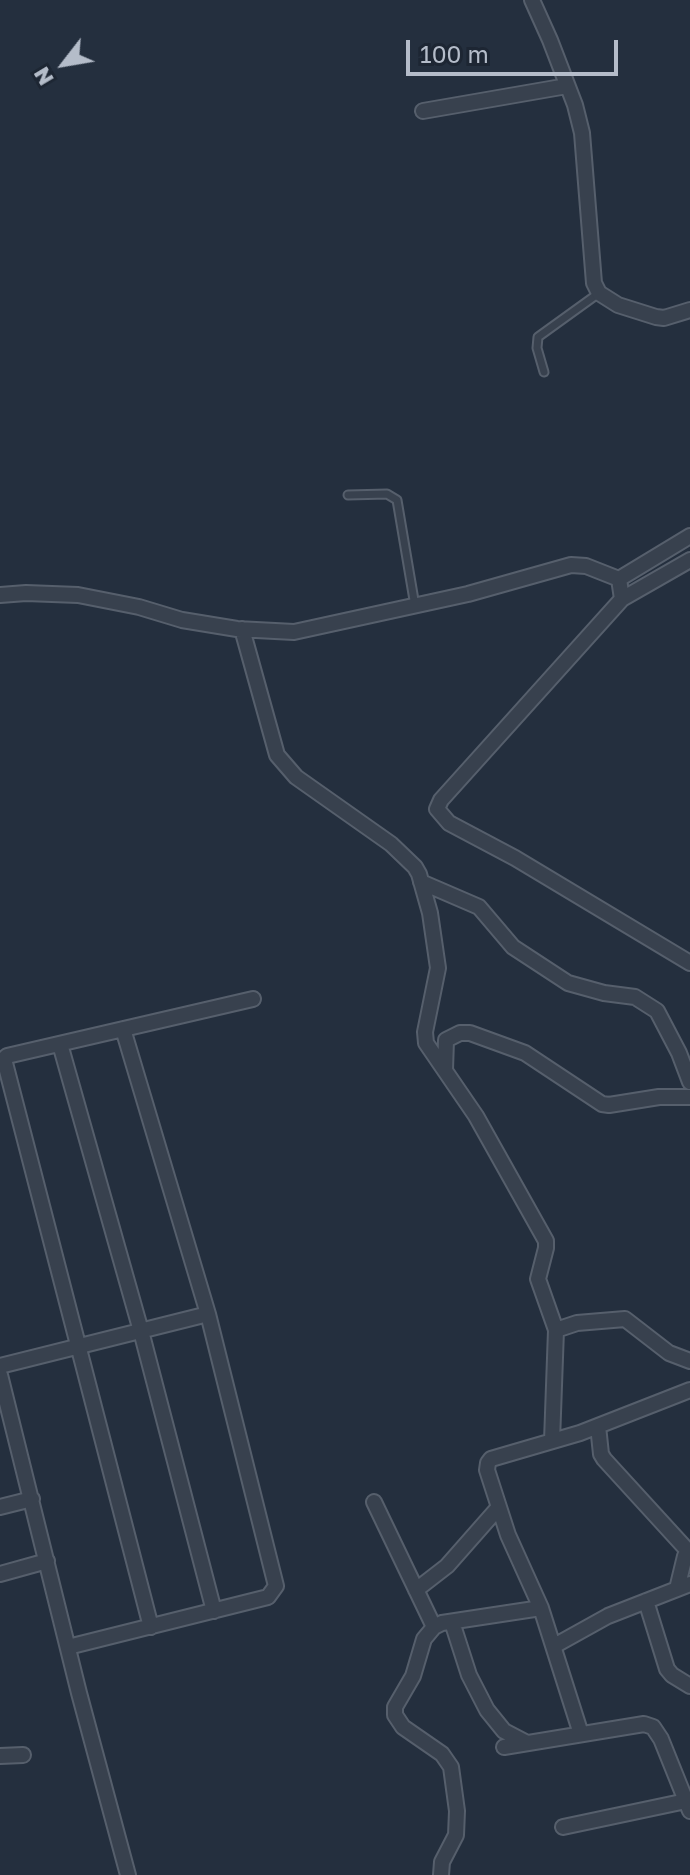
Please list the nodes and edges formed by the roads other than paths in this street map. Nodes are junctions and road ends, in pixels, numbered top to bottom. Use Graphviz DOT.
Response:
graph roads {
  1 [pos="532,0"];
  2 [pos="567,86"];
  3 [pos="423,111"];
  4 [pos="599,293"];
  5 [pos="690,310"];
  6 [pos="544,372"];
  7 [pos="348,495"];
  8 [pos="690,536"];
  9 [pos="690,560"];
  10 [pos="619,579"];
  11 [pos="0,595"];
  12 [pos="622,599"];
  13 [pos="415,606"];
  14 [pos="242,629"];
  15 [pos="421,882"];
  16 [pos="690,963"];
  17 [pos="253,999"];
  18 [pos="123,1029"];
  19 [pos="60,1044"];
  20 [pos="445,1070"];
  21 [pos="690,1082"];
  22 [pos="690,1097"];
  23 [pos="208,1314"];
  24 [pos="556,1330"];
  25 [pos="141,1331"];
  26 [pos="76,1346"];
  27 [pos="690,1361"];
  28 [pos="0,1366"];
  29 [pos="0,1375"];
  30 [pos="690,1390"];
  31 [pos="598,1426"];
  32 [pos="7,1433"];
  33 [pos="552,1441"];
  34 [pos="32,1499"];
  35 [pos="374,1502"];
  36 [pos="0,1507"];
  37 [pos="499,1507"];
  38 [pos="690,1551"];
  39 [pos="47,1561"];
  40 [pos="0,1574"];
  41 [pos="684,1586"];
  42 [pos="416,1590"];
  43 [pos="646,1601"];
  44 [pos="541,1608"];
  45 [pos="214,1611"];
  46 [pos="452,1622"];
  47 [pos="151,1627"];
  48 [pos="434,1627"];
  49 [pos="554,1646"];
  50 [pos="68,1647"];
  51 [pos="690,1686"];
  52 [pos="581,1734"];
  53 [pos="527,1743"];
  54 [pos="504,1747"];
  55 [pos="23,1755"];
  56 [pos="0,1756"];
  57 [pos="688,1806"];
  58 [pos="563,1827"];
  59 [pos="128,1875"];
  60 [pos="441,1875"];
  1 -- 2 [label="street"];
  2 -- 3 [label="street"];
  2 -- 4 [label="street"];
  4 -- 5 [label="street"];
  4 -- 6 [label="lane"];
  7 -- 13 [label="lane"];
  8 -- 10 [label="street"];
  9 -- 12 [label="street"];
  10 -- 12 [label="street"];
  10 -- 13 [label="street"];
  11 -- 14 [label="street"];
  12 -- 16 [label="street"];
  13 -- 14 [label="street"];
  14 -- 15 [label="street"];
  15 -- 20 [label="street"];
  15 -- 21 [label="street"];
  17 -- 18 [label="street"];
  18 -- 19 [label="street"];
  18 -- 23 [label="street"];
  19 -- 25 [label="street"];
  19 -- 26 [label="street"];
  20 -- 22 [label="street"];
  20 -- 24 [label="street"];
  23 -- 25 [label="street"];
  23 -- 45 [label="street"];
  24 -- 27 [label="street"];
  24 -- 33 [label="street"];
  25 -- 26 [label="street"];
  25 -- 45 [label="street"];
  26 -- 28 [label="street"];
  26 -- 47 [label="street"];
  29 -- 32 [label="street"];
  30 -- 31 [label="street"];
  31 -- 33 [label="street"];
  31 -- 38 [label="street"];
  32 -- 34 [label="street"];
  33 -- 37 [label="street"];
  34 -- 36 [label="street"];
  34 -- 39 [label="street"];
  35 -- 42 [label="street"];
  37 -- 42 [label="street"];
  37 -- 44 [label="street"];
  38 -- 41 [label="street"];
  39 -- 40 [label="street"];
  39 -- 50 [label="street"];
  41 -- 43 [label="street"];
  42 -- 48 [label="street"];
  43 -- 49 [label="street"];
  43 -- 51 [label="street"];
  44 -- 46 [label="street"];
  44 -- 49 [label="street"];
  45 -- 47 [label="street"];
  46 -- 48 [label="street"];
  46 -- 53 [label="street"];
  47 -- 50 [label="street"];
  48 -- 60 [label="street"];
  49 -- 52 [label="street"];
  50 -- 59 [label="street"];
  52 -- 53 [label="street"];
  52 -- 57 [label="street"];
  53 -- 54 [label="street"];
  55 -- 56 [label="street"];
  57 -- 58 [label="street"];
}
